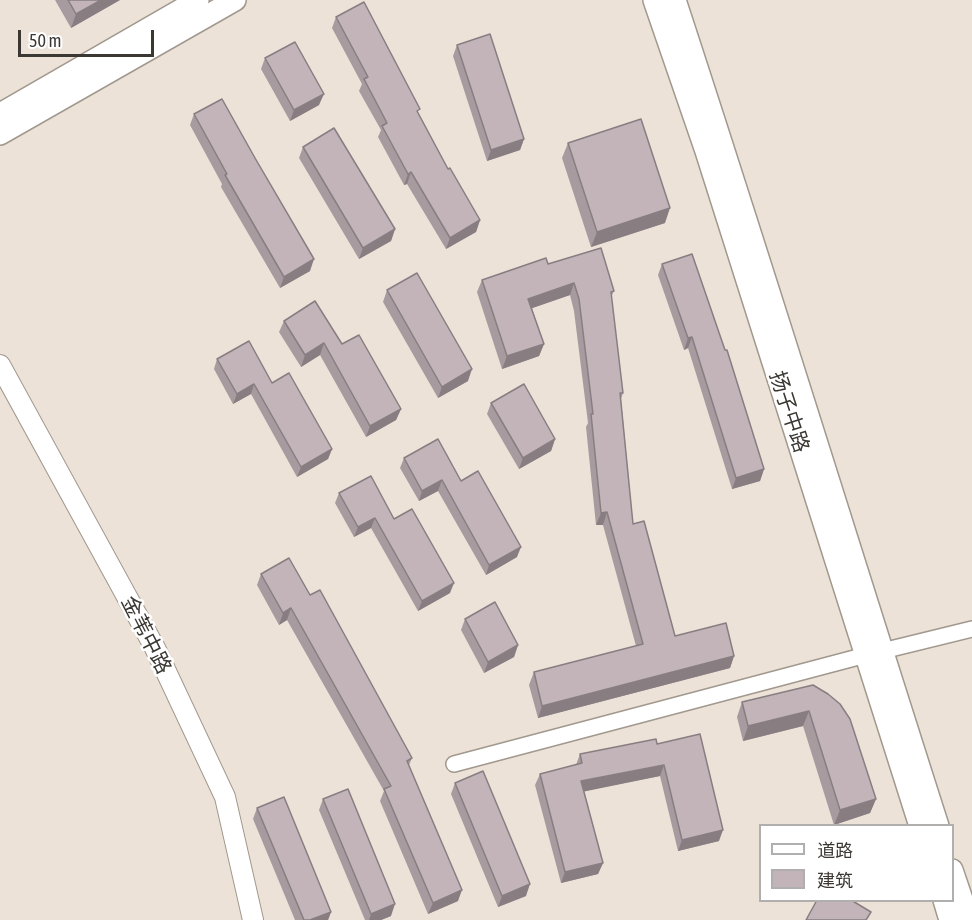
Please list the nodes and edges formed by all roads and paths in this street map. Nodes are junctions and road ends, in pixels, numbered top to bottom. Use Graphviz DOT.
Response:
graph roads {
  1 [pos="198,0"];
  2 [pos="235,0"];
  3 [pos="654,0"];
  4 [pos="675,0"];
  5 [pos="0,114"];
  6 [pos="0,134"];
  7 [pos="0,365"];
  8 [pos="972,629"];
  9 [pos="874,653"];
  10 [pos="454,764"];
  11 [pos="920,824"];
  12 [pos="938,824"];
  13 [pos="954,876"];
  14 [pos="945,902"];
  15 [pos="253,920"];
  16 [pos="950,920"];
  17 [pos="969,920"];
  1 -- 5 [label="main road"];
  2 -- 6 [label="main road"];
  3 -- 9 [label="main road, 扬子中路"];
  4 -- 9 [label="main road, 扬子中路"];
  7 -- 15 [label="street, 金苇中路"];
  8 -- 9 [label="street"];
  9 -- 10 [label="street"];
  9 -- 11 [label="main road, 扬子中路"];
  9 -- 12 [label="main road, 扬子中路"];
  13 -- 17 [label="main road"];
  14 -- 16 [label="main road"];
}
